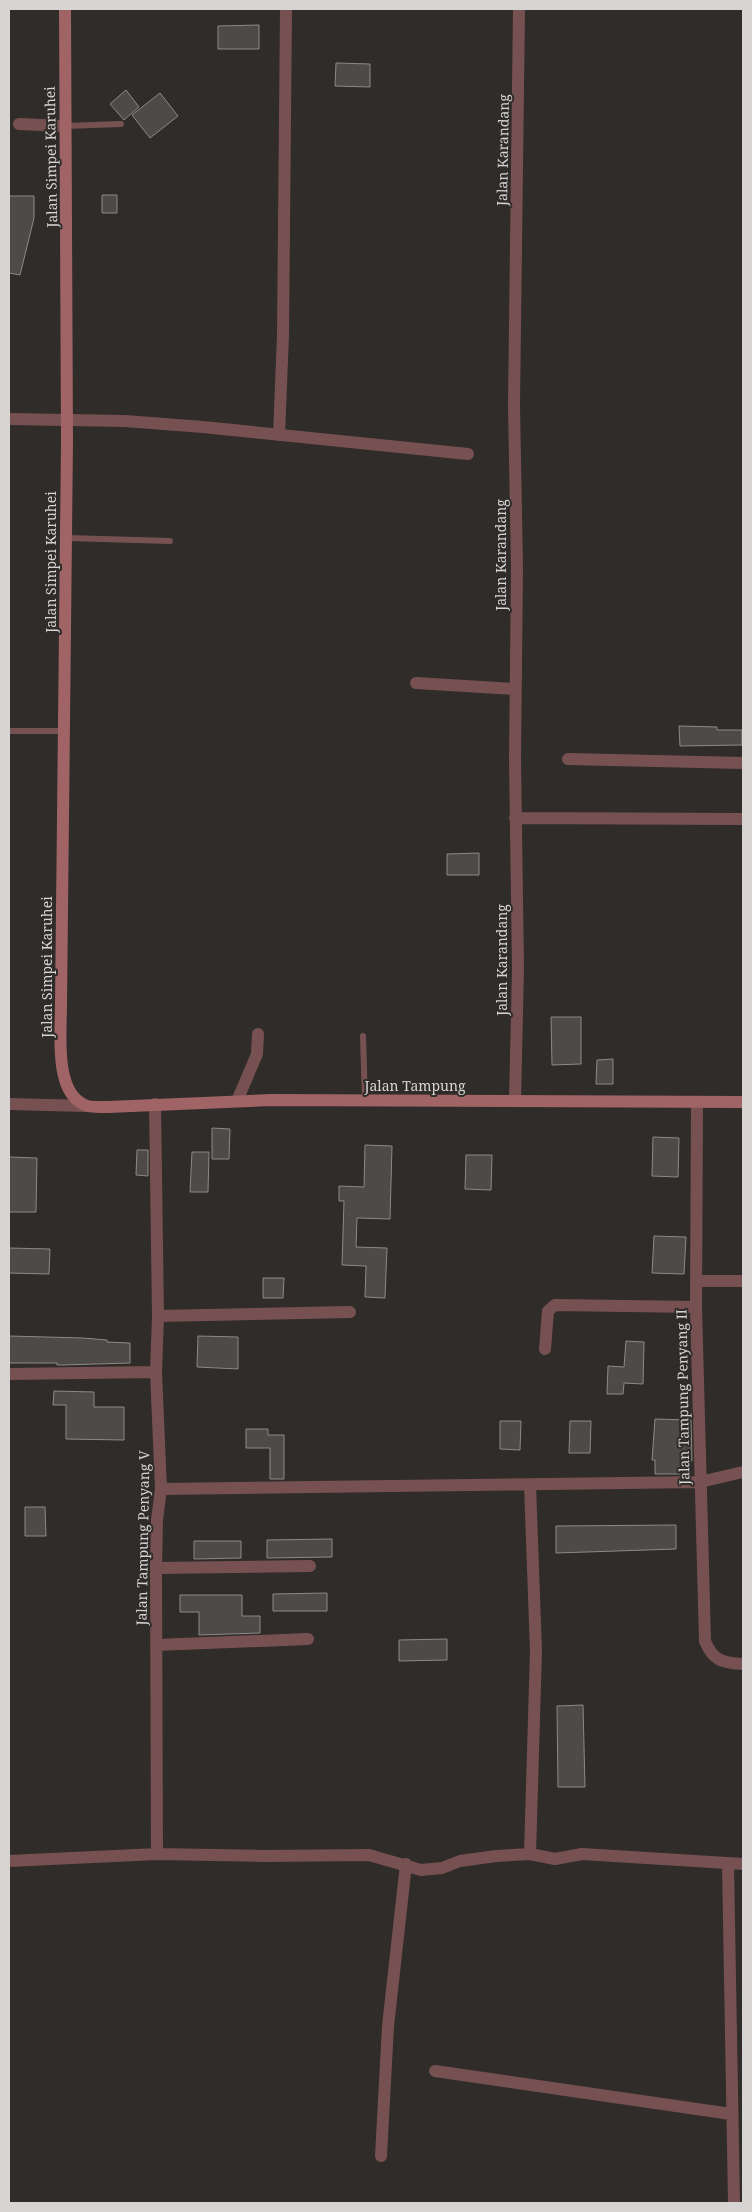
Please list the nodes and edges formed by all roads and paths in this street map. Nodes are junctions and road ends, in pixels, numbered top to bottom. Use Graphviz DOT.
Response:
graph roads {
  1 [pos="65,9"];
  2 [pos="286,9"];
  3 [pos="520,9"];
  4 [pos="19,124"];
  5 [pos="121,124"];
  6 [pos="66,126"];
  7 [pos="9,419"];
  8 [pos="67,420"];
  9 [pos="279,435"];
  10 [pos="468,454"];
  11 [pos="66,538"];
  12 [pos="170,541"];
  13 [pos="416,683"];
  14 [pos="516,689"];
  15 [pos="9,731"];
  16 [pos="64,731"];
  17 [pos="568,759"];
  18 [pos="743,763"];
  19 [pos="515,818"];
  20 [pos="743,819"];
  21 [pos="258,1034"];
  22 [pos="363,1036"];
  23 [pos="237,1101"];
  24 [pos="365,1101"];
  25 [pos="515,1101"];
  26 [pos="743,1102"];
  27 [pos="697,1103"];
  28 [pos="9,1104"];
  29 [pos="155,1104"];
  30 [pos="86,1106"];
  31 [pos="696,1281"];
  32 [pos="743,1281"];
  33 [pos="696,1307"];
  34 [pos="350,1312"];
  35 [pos="158,1316"];
  36 [pos="545,1349"];
  37 [pos="156,1372"];
  38 [pos="9,1374"];
  39 [pos="743,1472"];
  40 [pos="700,1482"];
  41 [pos="530,1485"];
  42 [pos="161,1489"];
  43 [pos="310,1566"];
  44 [pos="156,1568"];
  45 [pos="308,1639"];
  46 [pos="156,1645"];
  47 [pos="743,1664"];
  48 [pos="157,1854"];
  49 [pos="530,1854"];
  50 [pos="9,1861"];
  51 [pos="406,1864"];
  52 [pos="728,1864"];
  53 [pos="743,1864"];
  54 [pos="435,2071"];
  55 [pos="732,2114"];
  56 [pos="380,2156"];
  57 [pos="734,2203"];
  1 -- 6 [label="main road, Jalan Simpei Karuhei"];
  2 -- 9 [label="street"];
  3 -- 14 [label="street, Jalan Karandang"];
  4 -- 6 [label="street"];
  5 -- 6 [label="lane"];
  6 -- 8 [label="main road, Jalan Simpei Karuhei"];
  7 -- 8 [label="street"];
  8 -- 9 [label="street"];
  8 -- 11 [label="main road, Jalan Simpei Karuhei"];
  9 -- 10 [label="street"];
  11 -- 12 [label="lane"];
  11 -- 16 [label="main road, Jalan Simpei Karuhei"];
  13 -- 14 [label="street"];
  14 -- 19 [label="street, Jalan Karandang"];
  15 -- 16 [label="lane"];
  16 -- 30 [label="main road, Jalan Simpei Karuhei"];
  17 -- 18 [label="street"];
  19 -- 20 [label="street"];
  19 -- 25 [label="street, Jalan Karandang"];
  21 -- 23 [label="street"];
  22 -- 24 [label="lane"];
  23 -- 24 [label="main road, Jalan Tampung"];
  23 -- 29 [label="main road, Jalan Tampung"];
  24 -- 25 [label="main road, Jalan Tampung"];
  25 -- 27 [label="main road, Jalan Tampung"];
  26 -- 27 [label="main road, Jalan Tampung"];
  27 -- 31 [label="street, Jalan Tampung Penyang II"];
  28 -- 30 [label="street"];
  29 -- 30 [label="main road, Jalan Tampung"];
  29 -- 35 [label="street, Jalan Tampung Penyang V"];
  31 -- 32 [label="street"];
  31 -- 33 [label="street, Jalan Tampung Penyang II"];
  33 -- 36 [label="street"];
  33 -- 40 [label="street, Jalan Tampung Penyang II"];
  34 -- 35 [label="street"];
  35 -- 37 [label="street, Jalan Tampung Penyang V"];
  37 -- 38 [label="street"];
  37 -- 42 [label="street, Jalan Tampung Penyang V"];
  39 -- 40 [label="street"];
  40 -- 41 [label="street"];
  40 -- 47 [label="street, Jalan Tampung Penyang II"];
  41 -- 42 [label="street"];
  41 -- 49 [label="street"];
  42 -- 44 [label="street, Jalan Tampung Penyang V"];
  43 -- 44 [label="street"];
  44 -- 46 [label="street, Jalan Tampung Penyang V"];
  45 -- 46 [label="street"];
  46 -- 48 [label="street, Jalan Tampung Penyang V"];
  48 -- 50 [label="street"];
  48 -- 51 [label="street"];
  49 -- 51 [label="street"];
  49 -- 52 [label="street"];
  51 -- 56 [label="street"];
  52 -- 53 [label="street"];
  52 -- 55 [label="street"];
  54 -- 55 [label="street"];
  55 -- 57 [label="street"];
}
